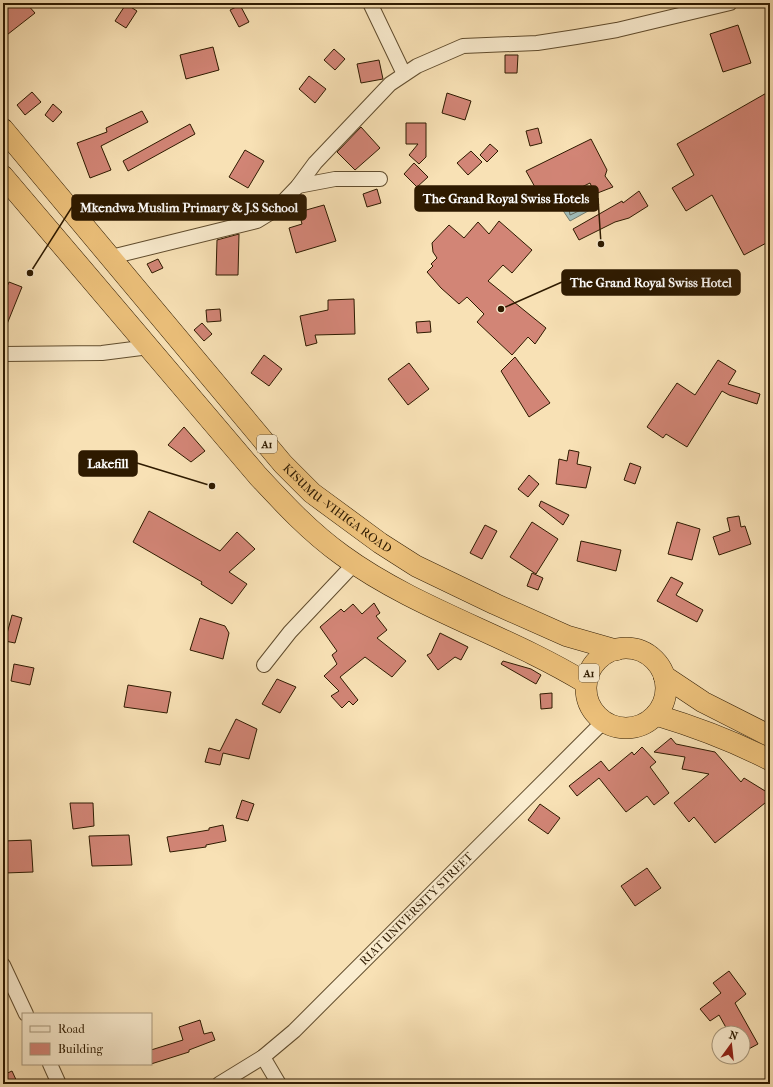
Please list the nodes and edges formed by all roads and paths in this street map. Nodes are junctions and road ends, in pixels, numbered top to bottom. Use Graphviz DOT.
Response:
graph roads {
  1 [pos="370,3"];
  2 [pos="730,3"];
  3 [pos="404,74"];
  4 [pos="3,129"];
  5 [pos="3,176"];
  6 [pos="380,179"];
  7 [pos="298,186"];
  8 [pos="111,256"];
  9 [pos="149,348"];
  10 [pos="3,354"];
  11 [pos="356,564"];
  12 [pos="616,650"];
  13 [pos="264,665"];
  14 [pos="664,676"];
  15 [pos="586,683"];
  16 [pos="656,715"];
  17 [pos="604,721"];
  18 [pos="770,736"];
  19 [pos="770,760"];
  20 [pos="3,965"];
  21 [pos="26,1013"];
  22 [pos="263,1057"];
  23 [pos="50,1065"];
  24 [pos="59,1084"];
  25 [pos="219,1084"];
  26 [pos="279,1084"];
  1 -- 3 [label="street"];
  2 -- 3 [label="street"];
  3 -- 7 [label="street"];
  4 -- 8 [label="highway, KISUMU -VIHIGA ROAD / A1"];
  5 -- 9 [label="highway, A1"];
  6 -- 7 [label="street"];
  7 -- 8 [label="street"];
  8 -- 12 [label="highway, KISUMU -VIHIGA ROAD / A1"];
  9 -- 10 [label="street"];
  9 -- 11 [label="highway, A1"];
  11 -- 13 [label="street"];
  11 -- 15 [label="highway, A1"];
  12 -- 14 [label="highway, A1"];
  12 -- 15 [label="highway, A1"];
  14 -- 16 [label="highway"];
  14 -- 18 [label="highway, A1"];
  15 -- 17 [label="highway, A1"];
  16 -- 17 [label="highway"];
  16 -- 19 [label="highway"];
  17 -- 22 [label="street, RIAT UNIVERSITY STREET"];
  20 -- 21 [label="street"];
  22 -- 25 [label="street, RIAT UNIVERSITY STREET"];
  22 -- 26 [label="street"];
  23 -- 24 [label="street"];
}
